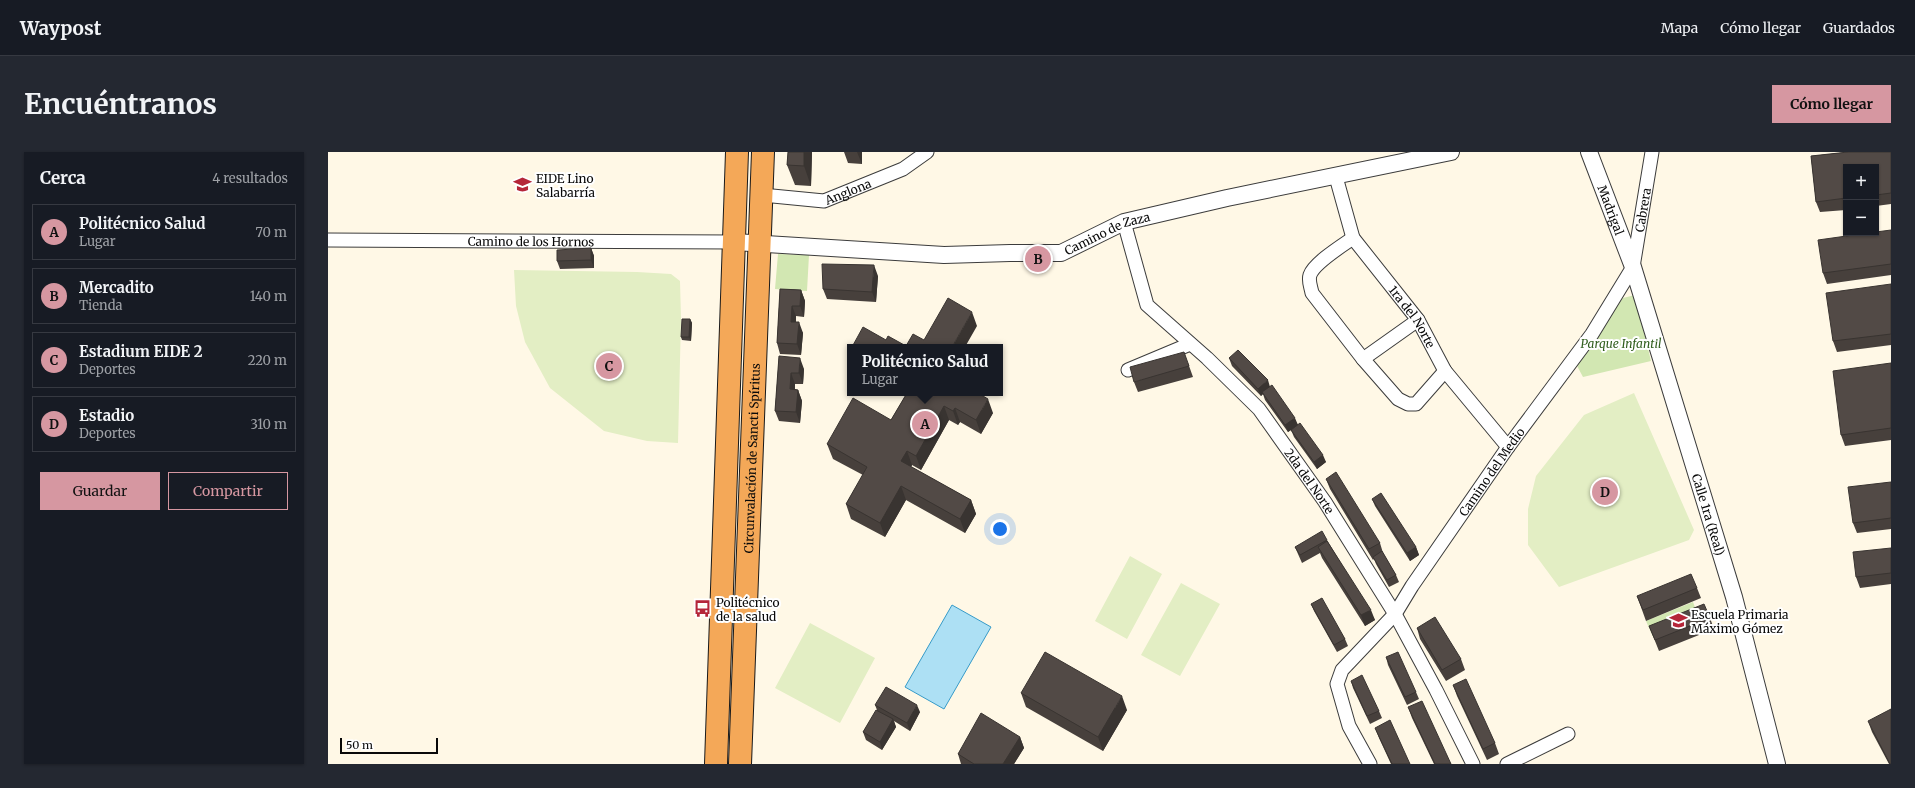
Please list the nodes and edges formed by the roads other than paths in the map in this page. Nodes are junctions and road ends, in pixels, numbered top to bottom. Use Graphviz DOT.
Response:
graph roads {
  1 [pos="737,152"];
  2 [pos="763,152"];
  3 [pos="927,152"];
  4 [pos="1451,152"];
  5 [pos="1589,152"];
  6 [pos="1652,152"];
  7 [pos="1336,177"];
  8 [pos="762,195"];
  9 [pos="1124,222"];
  10 [pos="1353,238"];
  11 [pos="328,240"];
  12 [pos="734,242"];
  13 [pos="758,244"];
  14 [pos="1633,267"];
  15 [pos="1418,320"];
  16 [pos="1190,344"];
  17 [pos="1363,359"];
  18 [pos="1128,370"];
  19 [pos="1445,371"];
  20 [pos="1508,447"];
  21 [pos="724,540"];
  22 [pos="748,540"];
  23 [pos="1395,614"];
  24 [pos="1568,734"];
  25 [pos="716,764"];
  26 [pos="740,764"];
  27 [pos="1370,764"];
  28 [pos="1473,764"];
  29 [pos="1507,764"];
  30 [pos="1777,764"];
  1 -- 12 [label="highway, Circunvalación de Sancti Spíritus"];
  2 -- 8 [label="highway, Circunvalación de Sancti Spíritus"];
  3 -- 8 [label="street, Anglona"];
  4 -- 7 [label="street, Camino de Zaza"];
  5 -- 14 [label="street, Madrigal"];
  6 -- 14 [label="street, Cabrera"];
  7 -- 9 [label="street, Camino de Zaza"];
  7 -- 10 [label="street, 1ra del Norte"];
  8 -- 13 [label="highway, Circunvalación de Sancti Spíritus"];
  9 -- 13 [label="street, Camino de Zaza"];
  9 -- 16 [label="street, 2da del Norte"];
  10 -- 15 [label="street, 1ra del Norte"];
  10 -- 17 [label="street"];
  11 -- 12 [label="street, Camino de los Hornos"];
  12 -- 13 [label="street, Camino de Zaza"];
  12 -- 21 [label="highway, Circunvalación de Sancti Spíritus"];
  13 -- 22 [label="highway, Circunvalación de Sancti Spíritus"];
  14 -- 20 [label="street, Camino del Medio"];
  14 -- 30 [label="street, Calle 1ra (Real)"];
  15 -- 17 [label="street"];
  15 -- 19 [label="street, 1ra del Norte"];
  16 -- 18 [label="street"];
  16 -- 23 [label="street, 2da del Norte"];
  17 -- 19 [label="street"];
  19 -- 20 [label="street, 1ra del Norte"];
  20 -- 23 [label="street, Camino del Medio"];
  21 -- 22 [label="highway"];
  21 -- 25 [label="highway, Circunvalación de Sancti Spíritus"];
  22 -- 26 [label="highway, Circunvalación de Sancti Spíritus"];
  23 -- 27 [label="street, Camino del Medio"];
  23 -- 28 [label="street, 2da del Norte"];
  24 -- 29 [label="street"];
}
